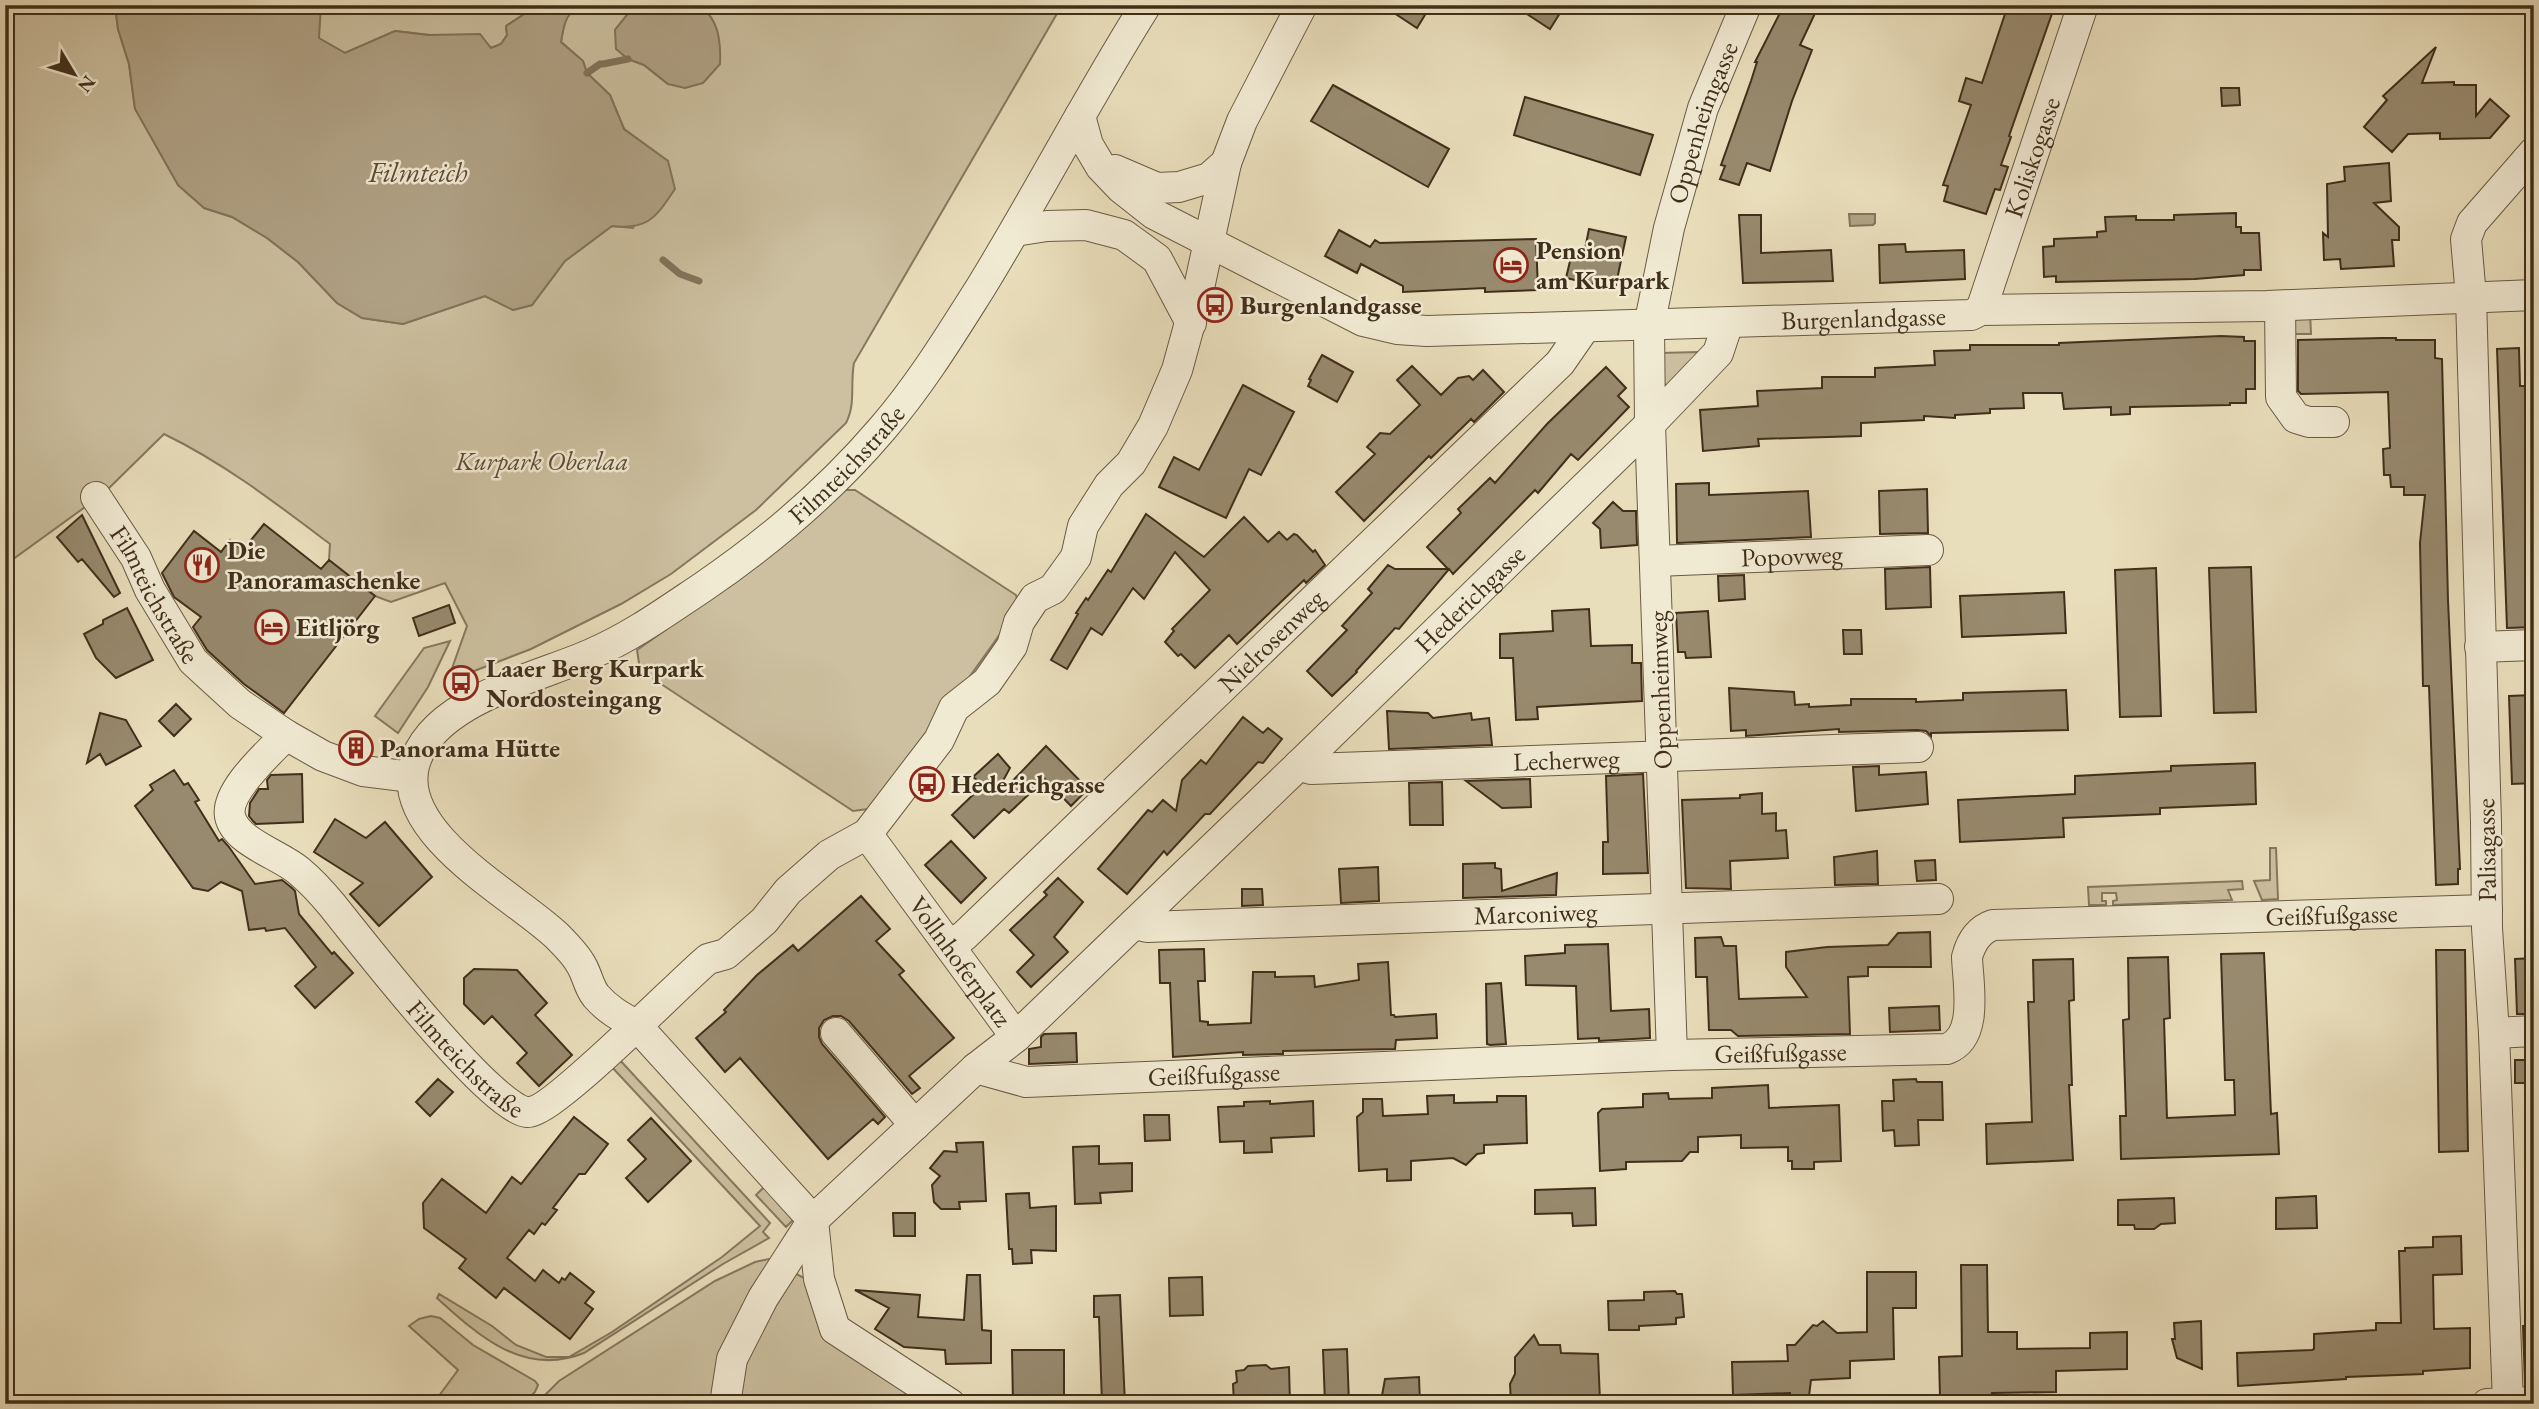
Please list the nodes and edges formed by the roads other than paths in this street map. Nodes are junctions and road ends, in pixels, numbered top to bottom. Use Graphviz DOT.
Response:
graph roads {
  1 [pos="1146,5"];
  2 [pos="1301,5"];
  3 [pos="1746,5"];
  4 [pos="2084,5"];
  5 [pos="1080,116"];
  6 [pos="2534,152"];
  7 [pos="1226,163"];
  8 [pos="1101,167"];
  9 [pos="1015,231"];
  10 [pos="1210,243"];
  11 [pos="2534,295"];
  12 [pos="2471,297"];
  13 [pos="2280,306"];
  14 [pos="1981,310"];
  15 [pos="1191,323"];
  16 [pos="1728,323"];
  17 [pos="1649,326"];
  18 [pos="1585,327"];
  19 [pos="2334,422"];
  20 [pos="1650,424"];
  21 [pos="96,497"];
  22 [pos="1928,550"];
  23 [pos="1656,561"];
  24 [pos="2534,645"];
  25 [pos="2480,647"];
  26 [pos="286,735"];
  27 [pos="1918,747"];
  28 [pos="1663,758"];
  29 [pos="1300,765"];
  30 [pos="412,777"];
  31 [pos="867,834"];
  32 [pos="1938,899"];
  33 [pos="1668,907"];
  34 [pos="2487,910"];
  35 [pos="1134,924"];
  36 [pos="950,947"];
  37 [pos="636,1025"];
  38 [pos="2534,1031"];
  39 [pos="835,1033"];
  40 [pos="2494,1033"];
  41 [pos="1016,1037"];
  42 [pos="1672,1055"];
  43 [pos="976,1069"];
  44 [pos="915,1125"];
  45 [pos="813,1220"];
  46 [pos="2534,1402"];
  47 [pos="2508,1403"];
  48 [pos="725,1404"];
  49 [pos="950,1404"];
  50 [pos="2487,1404"];
  1 -- 5 [label="street, Filmteichstraße"];
  2 -- 7 [label="street"];
  3 -- 17 [label="street, Oppenheimgasse"];
  4 -- 14 [label="street, Koliskogasse"];
  5 -- 8 [label="street, Burgenlandgasse"];
  5 -- 9 [label="street, Filmteichstraße"];
  6 -- 12 [label="street, Palisagasse"];
  7 -- 8 [label="street"];
  7 -- 10 [label="street"];
  8 -- 10 [label="street, Burgenlandgasse"];
  9 -- 15 [label="street"];
  9 -- 30 [label="street, Filmteichstraße"];
  10 -- 15 [label="street"];
  10 -- 18 [label="street, Burgenlandgasse"];
  11 -- 12 [label="street, Burgenlandgasse"];
  12 -- 13 [label="street, Burgenlandgasse"];
  12 -- 25 [label="street, Palisagasse"];
  13 -- 14 [label="street, Burgenlandgasse"];
  13 -- 19 [label="street"];
  14 -- 16 [label="street, Burgenlandgasse"];
  15 -- 31 [label="street"];
  16 -- 17 [label="street, Burgenlandgasse"];
  16 -- 20 [label="street, Hederichgasse"];
  17 -- 18 [label="street, Burgenlandgasse"];
  17 -- 20 [label="street, Oppenheimweg"];
  18 -- 36 [label="street, Nielrosenweg"];
  20 -- 23 [label="street, Oppenheimweg"];
  20 -- 29 [label="street, Hederichgasse"];
  21 -- 26 [label="street, Filmteichstraße"];
  22 -- 23 [label="street, Popovweg"];
  23 -- 28 [label="street, Oppenheimweg"];
  24 -- 25 [label="street"];
  25 -- 34 [label="street, Palisagasse"];
  26 -- 30 [label="street, Filmteichstraße"];
  26 -- 37 [label="street, Filmteichstraße"];
  27 -- 28 [label="street, Lecherweg"];
  28 -- 29 [label="street, Lecherweg"];
  28 -- 33 [label="street, Oppenheimweg"];
  29 -- 35 [label="street, Hederichgasse"];
  30 -- 37 [label="street"];
  31 -- 36 [label="street, Vollnhoferplatz"];
  31 -- 37 [label="street"];
  32 -- 33 [label="street, Marconiweg"];
  33 -- 35 [label="street, Marconiweg"];
  33 -- 42 [label="street, Oppenheimweg"];
  34 -- 40 [label="street, Palisagasse"];
  34 -- 42 [label="street, Geißfußgasse"];
  35 -- 41 [label="street, Hederichgasse"];
  36 -- 41 [label="street, Vollnhoferplatz"];
  37 -- 45 [label="street"];
  38 -- 40 [label="street"];
  39 -- 44 [label="street"];
  40 -- 47 [label="street, Palisagasse"];
  41 -- 43 [label="street, Vollnhoferplatz"];
  42 -- 43 [label="street, Geißfußgasse"];
  43 -- 44 [label="street, Vollnhoferplatz"];
  44 -- 45 [label="street, Vollnhoferplatz"];
  45 -- 48 [label="street, Vollnhoferplatz"];
  45 -- 49 [label="street"];
  46 -- 47 [label="street"];
  47 -- 50 [label="street"];
}
